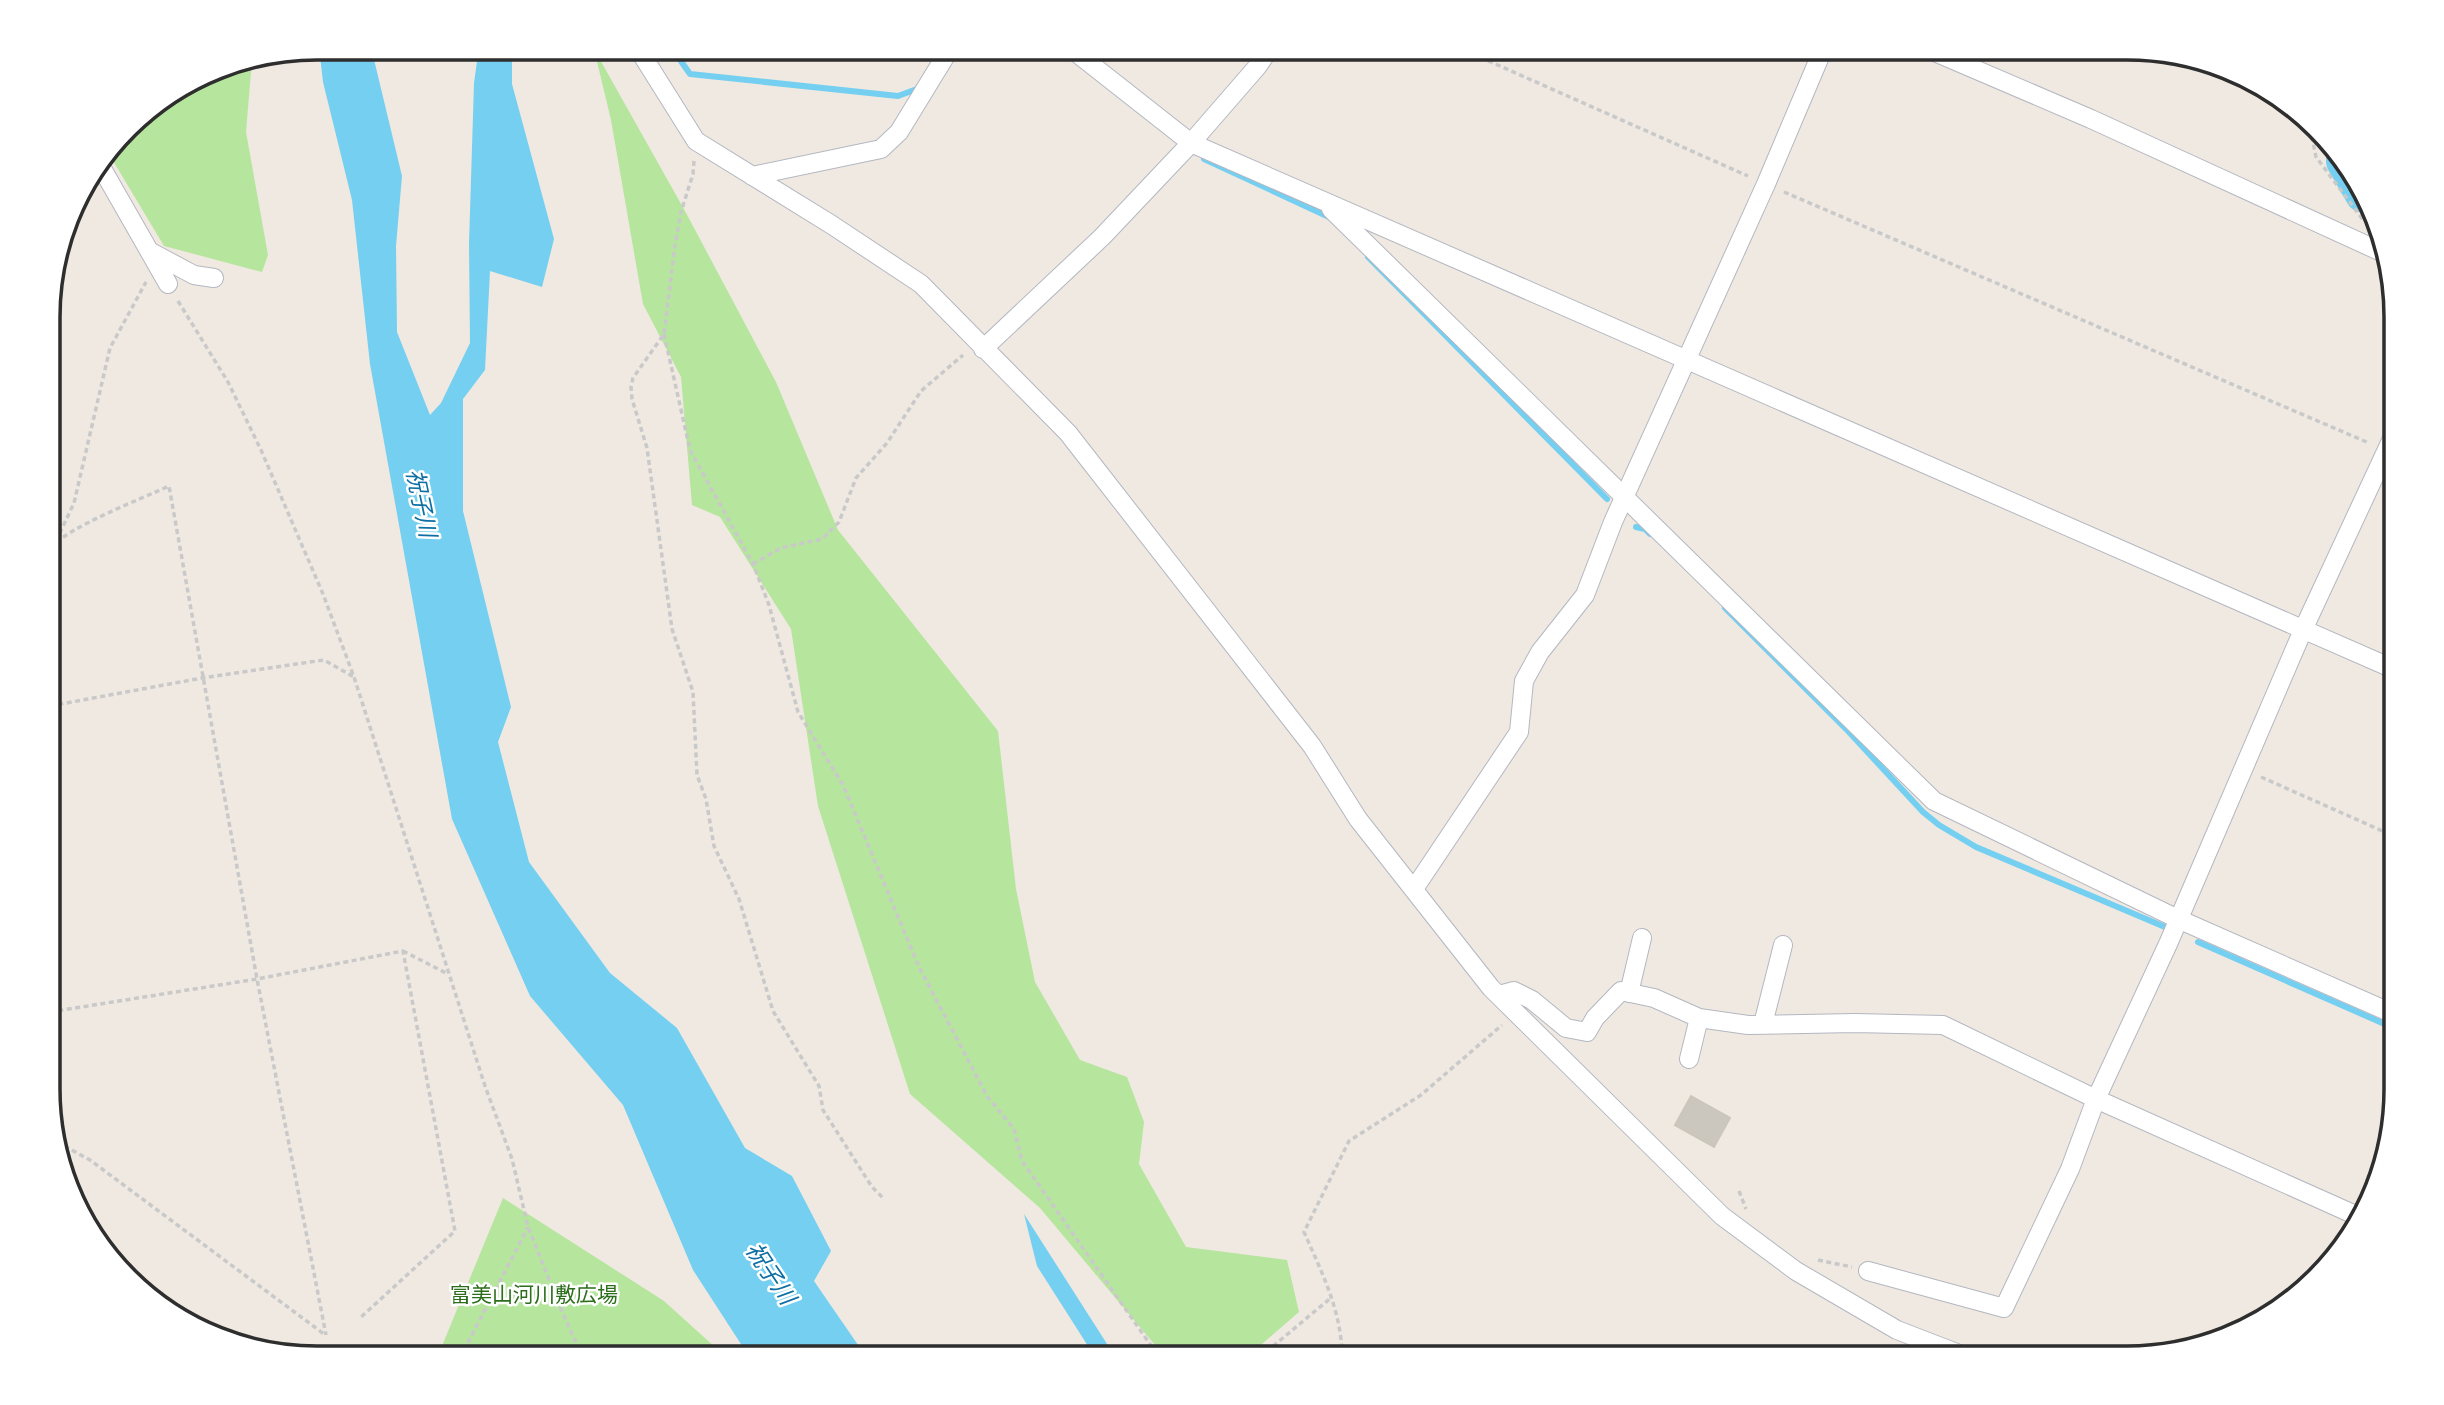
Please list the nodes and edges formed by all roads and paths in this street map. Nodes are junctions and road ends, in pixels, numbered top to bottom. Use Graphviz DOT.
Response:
graph roads {
  1 [pos="645,60"];
  2 [pos="943,60"];
  3 [pos="1086,60"];
  4 [pos="1262,60"];
  5 [pos="1486,60"];
  6 [pos="1818,60"];
  7 [pos="1953,60"];
  8 [pos="2312,138"];
  9 [pos="696,141"];
  10 [pos="1191,143"];
  11 [pos="104,172"];
  12 [pos="752,176"];
  13 [pos="1766,184"];
  14 [pos="1325,203"];
  15 [pos="2367,223"];
  16 [pos="2376,251"];
  17 [pos="153,256"];
  18 [pos="214,278"];
  19 [pos="168,284"];
  20 [pos="664,334"];
  21 [pos="980,346"];
  22 [pos="1685,359"];
  23 [pos="2384,450"];
  24 [pos="2384,457"];
  25 [pos="1625,498"];
  26 [pos="60,532"];
  27 [pos="60,539"];
  28 [pos="753,564"];
  29 [pos="2303,630"];
  30 [pos="2384,665"];
  31 [pos="354,677"];
  32 [pos="202,678"];
  33 [pos="60,704"];
  34 [pos="2244,769"];
  35 [pos="2384,832"];
  36 [pos="1414,889"];
  37 [pos="2179,919"];
  38 [pos="1642,938"];
  39 [pos="1783,946"];
  40 [pos="403,951"];
  41 [pos="449,975"];
  42 [pos="257,979"];
  43 [pos="1629,993"];
  44 [pos="1499,995"];
  45 [pos="60,1010"];
  46 [pos="2384,1010"];
  47 [pos="1517,1012"];
  48 [pos="1699,1018"];
  49 [pos="1763,1024"];
  50 [pos="1689,1059"];
  51 [pos="2096,1099"];
  52 [pos="66,1147"];
  53 [pos="884,1199"];
  54 [pos="2352,1213"];
  55 [pos="528,1227"];
  56 [pos="1868,1271"];
  57 [pos="1332,1297"];
  58 [pos="360,1318"];
  59 [pos="466,1346"];
  60 [pos="578,1346"];
  61 [pos="1151,1346"];
  62 [pos="1273,1346"];
  63 [pos="1342,1346"];
  64 [pos="1940,1346"];
  1 -- 9 [label="street"];
  2 -- 12 [label="street"];
  3 -- 10 [label="street"];
  4 -- 10 [label="street"];
  5 -- 13 [label="path"];
  6 -- 13 [label="street"];
  7 -- 16 [label="street"];
  8 -- 15 [label="path"];
  9 -- 12 [label="street"];
  9 -- 20 [label="path"];
  10 -- 14 [label="street"];
  10 -- 21 [label="street"];
  11 -- 17 [label="street"];
  12 -- 21 [label="street"];
  13 -- 22 [label="street"];
  13 -- 23 [label="path"];
  14 -- 22 [label="street"];
  14 -- 25 [label="street"];
  17 -- 18 [label="street"];
  17 -- 19 [label="street"];
  17 -- 26 [label="path"];
  19 -- 31 [label="path"];
  20 -- 28 [label="path"];
  20 -- 53 [label="path"];
  21 -- 28 [label="path"];
  21 -- 36 [label="street"];
  22 -- 25 [label="street"];
  22 -- 29 [label="street"];
  24 -- 29 [label="street"];
  25 -- 36 [label="street"];
  25 -- 37 [label="street"];
  27 -- 32 [label="path"];
  28 -- 61 [label="path"];
  29 -- 30 [label="street"];
  29 -- 34 [label="street"];
  31 -- 32 [label="path"];
  31 -- 41 [label="path"];
  32 -- 33 [label="path"];
  32 -- 42 [label="path"];
  34 -- 35 [label="path"];
  34 -- 37 [label="street"];
  36 -- 44 [label="street"];
  37 -- 46 [label="street"];
  37 -- 51 [label="street"];
  38 -- 43 [label="street"];
  39 -- 49 [label="street"];
  40 -- 41 [label="path"];
  40 -- 42 [label="path"];
  40 -- 58 [label="path"];
  41 -- 55 [label="path"];
  42 -- 45 [label="path"];
  42 -- 52 [label="path"];
  43 -- 44 [label="street"];
  43 -- 48 [label="street"];
  44 -- 47 [label="street"];
  47 -- 57 [label="path"];
  47 -- 64 [label="street"];
  48 -- 49 [label="street"];
  48 -- 50 [label="street"];
  49 -- 51 [label="street"];
  51 -- 54 [label="street"];
  51 -- 56 [label="street"];
  55 -- 59 [label="path"];
  55 -- 60 [label="path"];
  57 -- 62 [label="path"];
  57 -- 63 [label="path"];
}
